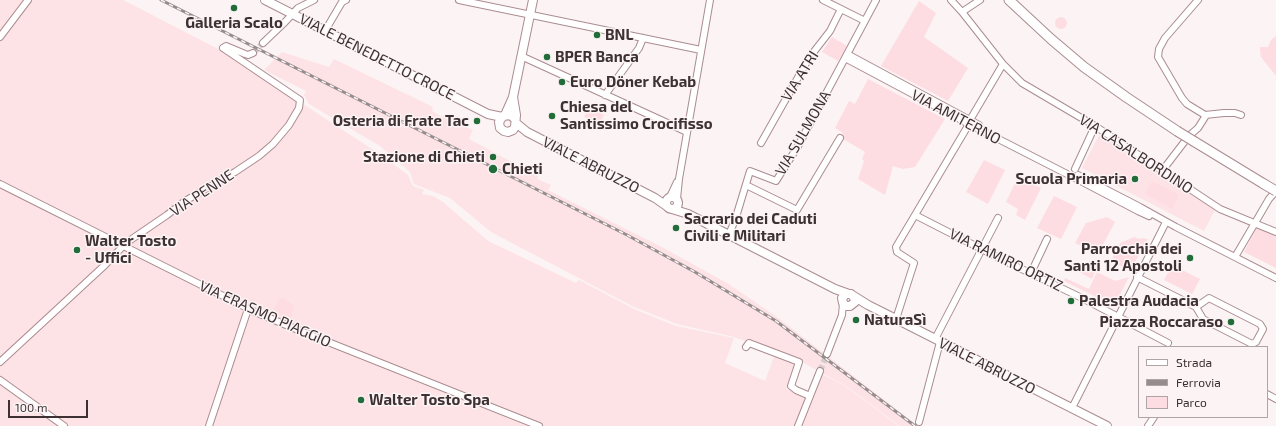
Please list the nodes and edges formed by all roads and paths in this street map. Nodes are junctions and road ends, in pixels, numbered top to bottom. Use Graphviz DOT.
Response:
graph roads {
  1 [pos="28,0"];
  2 [pos="265,0"];
  3 [pos="314,0"];
  4 [pos="346,0"];
  5 [pos="459,0"];
  6 [pos="533,0"];
  7 [pos="710,0"];
  8 [pos="823,0"];
  9 [pos="876,0"];
  10 [pos="951,0"];
  11 [pos="980,0"];
  12 [pos="1010,0"];
  13 [pos="1198,0"];
  14 [pos="841,9"];
  15 [pos="962,12"];
  16 [pos="292,14"];
  17 [pos="530,14"];
  18 [pos="865,21"];
  19 [pos="325,31"];
  20 [pos="0,36"];
  21 [pos="643,38"];
  22 [pos="263,43"];
  23 [pos="702,50"];
  24 [pos="253,53"];
  25 [pos="521,56"];
  26 [pos="846,56"];
  27 [pos="1003,64"];
  28 [pos="605,95"];
  29 [pos="513,97"];
  30 [pos="1205,115"];
  31 [pos="1241,115"];
  32 [pos="501,120"];
  33 [pos="970,122"];
  34 [pos="514,126"];
  35 [pos="1095,126"];
  36 [pos="687,132"];
  37 [pos="840,138"];
  38 [pos="1193,138"];
  39 [pos="1185,141"];
  40 [pos="761,143"];
  41 [pos="1162,170"];
  42 [pos="1073,173"];
  43 [pos="0,184"];
  44 [pos="746,185"];
  45 [pos="1276,191"];
  46 [pos="672,203"];
  47 [pos="915,215"];
  48 [pos="998,218"];
  49 [pos="1166,222"];
  50 [pos="1255,223"];
  51 [pos="1276,232"];
  52 [pos="729,235"];
  53 [pos="1048,239"];
  54 [pos="122,246"];
  55 [pos="982,249"];
  56 [pos="1235,257"];
  57 [pos="1031,273"];
  58 [pos="1137,277"];
  59 [pos="1276,278"];
  60 [pos="848,300"];
  61 [pos="1196,307"];
  62 [pos="248,309"];
  63 [pos="1117,316"];
  64 [pos="896,320"];
  65 [pos="937,340"];
  66 [pos="1168,344"];
  67 [pos="746,347"];
  68 [pos="827,354"];
  69 [pos="0,362"];
  70 [pos="820,371"];
  71 [pos="0,380"];
  72 [pos="810,396"];
  73 [pos="1072,408"];
  74 [pos="919,422"];
  75 [pos="64,426"];
  76 [pos="210,426"];
  77 [pos="539,426"];
  78 [pos="798,426"];
  79 [pos="1107,426"];
  1 -- 20 [label="street"];
  2 -- 16 [label="main road, VIALE BENEDETTO CROCE"];
  3 -- 16 [label="street"];
  4 -- 19 [label="street"];
  5 -- 17 [label="street"];
  6 -- 17 [label="main road"];
  7 -- 23 [label="street"];
  8 -- 14 [label="street"];
  9 -- 18 [label="street, VIA SULMONA"];
  10 -- 15 [label="street, VIA CASALBORDINO"];
  11 -- 15 [label="street"];
  12 -- 38 [label="highway, bridge"];
  13 -- 30 [label="street"];
  14 -- 18 [label="street"];
  14 -- 40 [label="street, VIA ATRI"];
  15 -- 27 [label="street, VIA CASALBORDINO"];
  16 -- 19 [label="main road, VIALE BENEDETTO CROCE"];
  16 -- 22 [label="street"];
  17 -- 21 [label="street"];
  17 -- 25 [label="main road"];
  18 -- 26 [label="street, VIA SULMONA"];
  19 -- 32 [label="main road, VIALE BENEDETTO CROCE"];
  21 -- 23 [label="street"];
  21 -- 28 [label="street"];
  23 -- 36 [label="street"];
  24 -- 54 [label="street, VIA PENNE"];
  25 -- 28 [label="street"];
  25 -- 29 [label="main road"];
  26 -- 33 [label="street, VIA AMITERNO"];
  26 -- 44 [label="street, VIA SULMONA"];
  27 -- 33 [label="street"];
  27 -- 35 [label="street, VIA CASALBORDINO"];
  28 -- 36 [label="street"];
  29 -- 32 [label="main road"];
  29 -- 34 [label="main road"];
  30 -- 31 [label="street"];
  30 -- 38 [label="street"];
  32 -- 34 [label="main road"];
  32 -- 34 [label="main road"];
  33 -- 42 [label="street, VIA AMITERNO"];
  33 -- 47 [label="street"];
  34 -- 46 [label="main road, VIALE ABRUZZO"];
  35 -- 41 [label="street, VIA CASALBORDINO"];
  35 -- 42 [label="street"];
  36 -- 46 [label="street"];
  37 -- 44 [label="street"];
  38 -- 45 [label="highway, bridge"];
  39 -- 41 [label="street"];
  41 -- 50 [label="street, VIA CASALBORDINO"];
  42 -- 49 [label="street, VIA AMITERNO"];
  43 -- 54 [label="street, VIA ERASMO PIAGGIO"];
  44 -- 52 [label="street, VIA SULMONA"];
  45 -- 50 [label="street"];
  46 -- 52 [label="main road, VIALE ABRUZZO"];
  47 -- 55 [label="street, VIA RAMIRO ORTIZ"];
  47 -- 64 [label="street"];
  48 -- 55 [label="street"];
  49 -- 56 [label="street, VIA AMITERNO"];
  49 -- 58 [label="street"];
  50 -- 51 [label="street, VIA CASALBORDINO"];
  50 -- 56 [label="street"];
  52 -- 60 [label="main road, VIALE ABRUZZO"];
  53 -- 57 [label="street"];
  54 -- 62 [label="street, VIA ERASMO PIAGGIO"];
  54 -- 69 [label="street, VIA PENNE"];
  55 -- 57 [label="street, VIA RAMIRO ORTIZ"];
  55 -- 65 [label="street"];
  56 -- 59 [label="street, VIA AMITERNO"];
  57 -- 63 [label="street, VIA RAMIRO ORTIZ"];
  58 -- 61 [label="street"];
  58 -- 63 [label="street"];
  60 -- 64 [label="main road, VIALE ABRUZZO"];
  60 -- 68 [label="street"];
  61 -- 61 [label="street"];
  62 -- 76 [label="street"];
  62 -- 77 [label="street, VIA ERASMO PIAGGIO"];
  63 -- 66 [label="street, VIA RAMIRO ORTIZ"];
  63 -- 73 [label="street"];
  64 -- 65 [label="main road, VIALE ABRUZZO"];
  65 -- 73 [label="main road, VIALE ABRUZZO"];
  65 -- 74 [label="street"];
  67 -- 72 [label="street"];
  70 -- 72 [label="street"];
  71 -- 75 [label="street"];
  72 -- 78 [label="street"];
  73 -- 79 [label="main road, VIALE ABRUZZO"];
}
